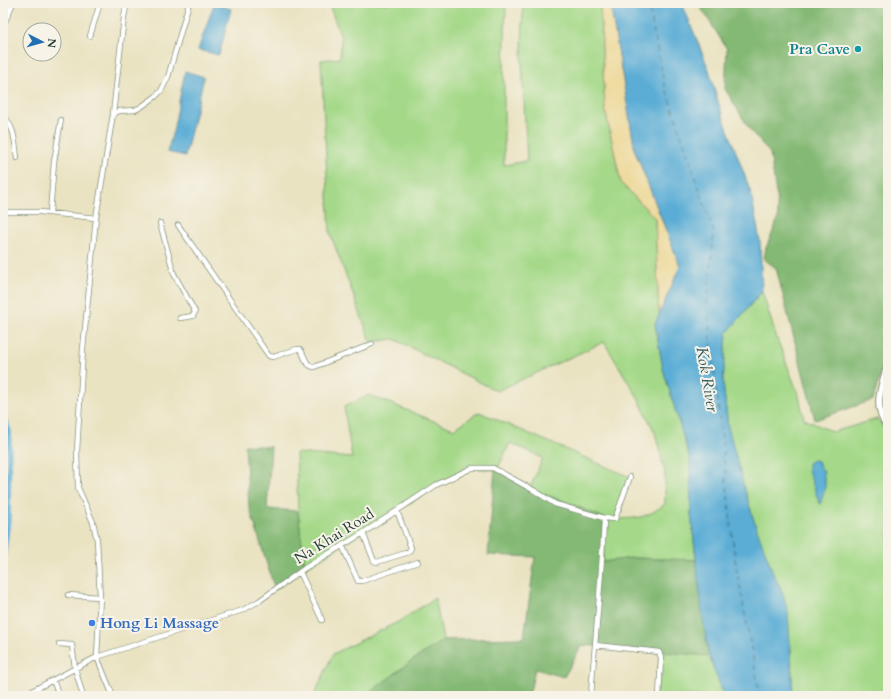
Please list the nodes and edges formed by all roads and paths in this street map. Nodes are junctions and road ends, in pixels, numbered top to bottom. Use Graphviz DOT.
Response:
graph roads {
  1 [pos="7,3"];
  2 [pos="13,3"];
  3 [pos="100,3"];
  4 [pos="129,3"];
  5 [pos="189,3"];
  6 [pos="3,12"];
  7 [pos="3,26"];
  8 [pos="90,36"];
  9 [pos="113,114"];
  10 [pos="3,116"];
  11 [pos="60,120"];
  12 [pos="18,158"];
  13 [pos="3,212"];
  14 [pos="50,213"];
  15 [pos="96,218"];
  16 [pos="160,223"];
  17 [pos="178,224"];
  18 [pos="180,318"];
  19 [pos="372,344"];
  20 [pos="888,364"];
  21 [pos="888,428"];
  22 [pos="630,477"];
  23 [pos="397,511"];
  24 [pos="604,518"];
  25 [pos="363,533"];
  26 [pos="342,545"];
  27 [pos="418,562"];
  28 [pos="300,572"];
  29 [pos="68,595"];
  30 [pos="100,597"];
  31 [pos="322,620"];
  32 [pos="59,644"];
  33 [pos="595,644"];
  34 [pos="96,657"];
  35 [pos="75,668"];
  36 [pos="53,680"];
  37 [pos="24,696"];
  38 [pos="59,696"];
  39 [pos="83,696"];
  40 [pos="113,696"];
  41 [pos="592,696"];
  42 [pos="659,696"];
  1 -- 6 [label="street"];
  2 -- 7 [label="street"];
  3 -- 8 [label="street"];
  4 -- 9 [label="street"];
  5 -- 9 [label="street"];
  9 -- 15 [label="street"];
  10 -- 12 [label="street"];
  11 -- 14 [label="street"];
  13 -- 14 [label="street"];
  14 -- 15 [label="street"];
  15 -- 30 [label="street"];
  16 -- 18 [label="street"];
  17 -- 19 [label="street"];
  20 -- 21 [label="street"];
  22 -- 24 [label="street"];
  23 -- 24 [label="street, Na Khai Road"];
  23 -- 25 [label="street, Na Khai Road"];
  23 -- 25 [label="street"];
  24 -- 33 [label="street"];
  25 -- 26 [label="street, Na Khai Road"];
  26 -- 27 [label="street"];
  26 -- 28 [label="street, Na Khai Road"];
  28 -- 31 [label="street"];
  28 -- 34 [label="street, Na Khai Road"];
  29 -- 30 [label="street"];
  30 -- 34 [label="street"];
  32 -- 35 [label="street"];
  33 -- 41 [label="street"];
  33 -- 42 [label="street"];
  34 -- 35 [label="street, Na Khai Road"];
  34 -- 40 [label="street"];
  35 -- 36 [label="street, Na Khai Road"];
  35 -- 39 [label="street"];
  36 -- 37 [label="street, Na Khai Road"];
  36 -- 38 [label="street"];
}
